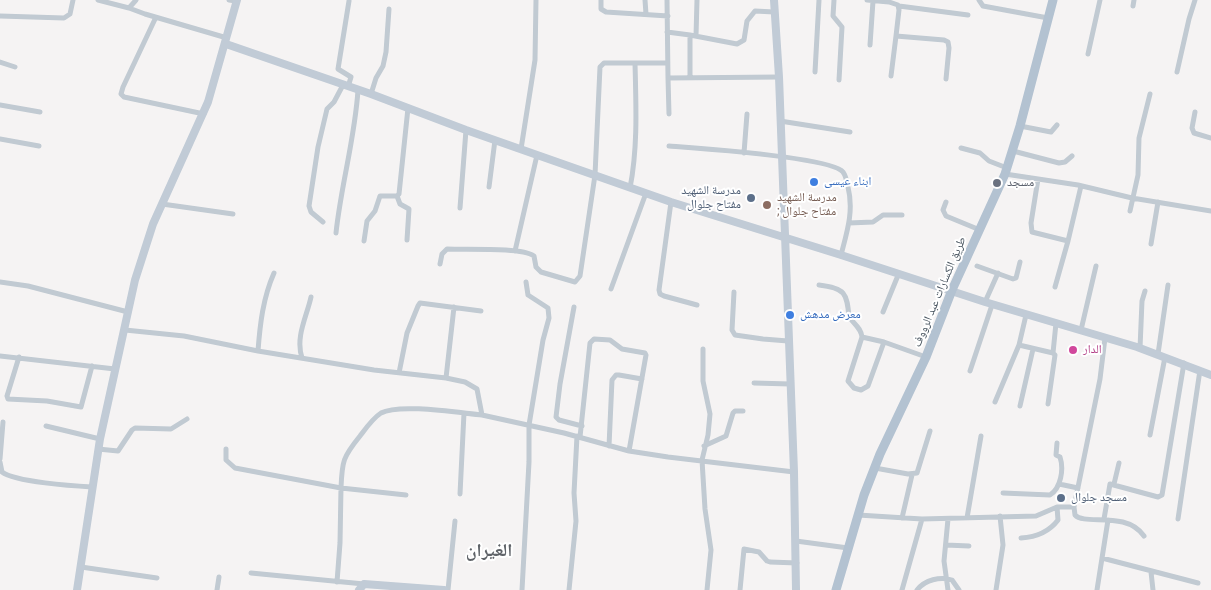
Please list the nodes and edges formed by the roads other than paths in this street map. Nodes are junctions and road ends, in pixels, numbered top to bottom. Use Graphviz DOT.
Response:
graph roads {
  1 [pos="73,0"];
  2 [pos="98,0"];
  3 [pos="136,0"];
  4 [pos="234,0"];
  5 [pos="536,0"];
  6 [pos="601,0"];
  7 [pos="645,0"];
  8 [pos="667,0"];
  9 [pos="697,0"];
  10 [pos="774,0"];
  11 [pos="819,0"];
  12 [pos="834,0"];
  13 [pos="867,0"];
  14 [pos="874,0"];
  15 [pos="979,0"];
  16 [pos="1053,0"];
  17 [pos="1100,0"];
  18 [pos="1134,0"];
  19 [pos="1195,0"];
  20 [pos="349,1"];
  21 [pos="899,6"];
  22 [pos="1133,6"];
  23 [pos="129,8"];
  24 [pos="389,8"];
  25 [pos="774,12"];
  26 [pos="646,14"];
  27 [pos="968,15"];
  28 [pos="0,16"];
  29 [pos="668,16"];
  30 [pos="156,17"];
  31 [pos="1048,18"];
  32 [pos="668,32"];
  33 [pos="693,35"];
  34 [pos="896,36"];
  35 [pos="226,41"];
  36 [pos="870,44"];
  37 [pos="1088,54"];
  38 [pos="0,62"];
  39 [pos="635,63"];
  40 [pos="667,63"];
  41 [pos="15,67"];
  42 [pos="815,72"];
  43 [pos="1177,72"];
  44 [pos="891,76"];
  45 [pos="779,77"];
  46 [pos="668,78"];
  47 [pos="690,78"];
  48 [pos="946,79"];
  49 [pos="840,80"];
  50 [pos="345,86"];
  51 [pos="358,90"];
  52 [pos="371,94"];
  53 [pos="1150,94"];
  54 [pos="0,105"];
  55 [pos="408,108"];
  56 [pos="40,112"];
  57 [pos="1196,112"];
  58 [pos="204,114"];
  59 [pos="669,114"];
  60 [pos="747,114"];
  61 [pos="780,121"];
  62 [pos="1057,125"];
  63 [pos="1020,126"];
  64 [pos="466,130"];
  65 [pos="850,132"];
  66 [pos="1211,138"];
  67 [pos="0,139"];
  68 [pos="495,140"];
  69 [pos="39,146"];
  70 [pos="669,146"];
  71 [pos="961,148"];
  72 [pos="521,149"];
  73 [pos="1012,152"];
  74 [pos="744,153"];
  75 [pos="537,155"];
  76 [pos="1072,156"];
  77 [pos="781,157"];
  78 [pos="1006,171"];
  79 [pos="595,174"];
  80 [pos="1038,179"];
  81 [pos="1081,186"];
  82 [pos="489,187"];
  83 [pos="630,188"];
  84 [pos="646,193"];
  85 [pos="396,196"];
  86 [pos="1132,198"];
  87 [pos="671,202"];
  88 [pos="946,202"];
  89 [pos="1158,202"];
  90 [pos="162,204"];
  91 [pos="460,208"];
  92 [pos="1211,211"];
  93 [pos="1130,212"];
  94 [pos="233,214"];
  95 [pos="902,215"];
  96 [pos="323,222"];
  97 [pos="849,223"];
  98 [pos="980,230"];
  99 [pos="336,233"];
  100 [pos="785,238"];
  101 [pos="406,240"];
  102 [pos="1068,241"];
  103 [pos="364,242"];
  104 [pos="1151,244"];
  105 [pos="515,250"];
  106 [pos="841,255"];
  107 [pos="1020,262"];
  108 [pos="440,264"];
  109 [pos="977,266"];
  110 [pos="1096,266"];
  111 [pos="274,273"];
  112 [pos="899,273"];
  113 [pos="998,273"];
  114 [pos="0,282"];
  115 [pos="526,282"];
  116 [pos="819,285"];
  117 [pos="1168,285"];
  118 [pos="1055,287"];
  119 [pos="611,289"];
  120 [pos="952,290"];
  121 [pos="1145,291"];
  122 [pos="734,292"];
  123 [pos="311,297"];
  124 [pos="988,304"];
  125 [pos="697,305"];
  126 [pos="454,306"];
  127 [pos="574,307"];
  128 [pos="481,311"];
  129 [pos="128,312"];
  130 [pos="883,312"];
  131 [pos="1026,315"];
  132 [pos="1056,324"];
  133 [pos="125,330"];
  134 [pos="1081,330"];
  135 [pos="862,337"];
  136 [pos="1105,338"];
  137 [pos="788,341"];
  138 [pos="884,342"];
  139 [pos="1019,345"];
  140 [pos="1140,348"];
  141 [pos="703,349"];
  142 [pos="1033,349"];
  143 [pos="258,351"];
  144 [pos="1053,353"];
  145 [pos="0,356"];
  146 [pos="926,356"];
  147 [pos="1162,356"];
  148 [pos="19,358"];
  149 [pos="302,358"];
  150 [pos="1184,363"];
  151 [pos="92,366"];
  152 [pos="115,369"];
  153 [pos="1200,370"];
  154 [pos="970,371"];
  155 [pos="399,373"];
  156 [pos="1211,375"];
  157 [pos="446,378"];
  158 [pos="642,379"];
  159 [pos="754,383"];
  160 [pos="790,384"];
  161 [pos="995,402"];
  162 [pos="1048,404"];
  163 [pos="1020,406"];
  164 [pos="743,411"];
  165 [pos="464,413"];
  166 [pos="482,415"];
  167 [pos="187,418"];
  168 [pos="4,422"];
  169 [pos="528,425"];
  170 [pos="46,426"];
  171 [pos="582,426"];
  172 [pos="930,431"];
  173 [pos="1150,435"];
  174 [pos="980,436"];
  175 [pos="579,437"];
  176 [pos="100,438"];
  177 [pos="1057,443"];
  178 [pos="609,446"];
  179 [pos="704,446"];
  180 [pos="98,449"];
  181 [pos="226,449"];
  182 [pos="629,451"];
  183 [pos="0,460"];
  184 [pos="702,460"];
  185 [pos="1119,463"];
  186 [pos="875,468"];
  187 [pos="794,472"];
  188 [pos="912,475"];
  189 [pos="1059,484"];
  190 [pos="1114,484"];
  191 [pos="92,487"];
  192 [pos="341,488"];
  193 [pos="1078,488"];
  194 [pos="1003,493"];
  195 [pos="460,494"];
  196 [pos="406,495"];
  197 [pos="1074,506"];
  198 [pos="1058,508"];
  199 [pos="858,515"];
  200 [pos="1000,516"];
  201 [pos="902,518"];
  202 [pos="967,518"];
  203 [pos="1178,518"];
  204 [pos="922,519"];
  205 [pos="948,519"];
  206 [pos="1106,519"];
  207 [pos="455,521"];
  208 [pos="1144,536"];
  209 [pos="1022,538"];
  210 [pos="796,541"];
  211 [pos="946,545"];
  212 [pos="969,546"];
  213 [pos="848,548"];
  214 [pos="1102,558"];
  215 [pos="797,563"];
  216 [pos="81,567"];
  217 [pos="1151,572"];
  218 [pos="251,573"];
  219 [pos="219,577"];
  220 [pos="157,578"];
  221 [pos="947,578"];
  222 [pos="337,582"];
  223 [pos="1198,583"];
  224 [pos="361,587"];
  225 [pos="77,590"];
  226 [pos="216,590"];
  227 [pos="444,590"];
  228 [pos="448,590"];
  229 [pos="522,590"];
  230 [pos="569,590"];
  231 [pos="707,590"];
  232 [pos="740,590"];
  233 [pos="796,590"];
  234 [pos="836,590"];
  235 [pos="902,590"];
  236 [pos="917,590"];
  237 [pos="948,590"];
  238 [pos="959,590"];
  239 [pos="996,590"];
  240 [pos="1097,590"];
  241 [pos="1153,590"];
  1 -- 28 [label="street"];
  2 -- 23 [label="street"];
  3 -- 23 [label="street"];
  4 -- 35 [label="street"];
  5 -- 72 [label="street"];
  6 -- 26 [label="street"];
  7 -- 26 [label="street"];
  8 -- 29 [label="street"];
  9 -- 33 [label="street"];
  10 -- 25 [label="street"];
  11 -- 42 [label="street"];
  12 -- 49 [label="street"];
  13 -- 14 [label="street"];
  14 -- 21 [label="street"];
  14 -- 36 [label="street"];
  15 -- 31 [label="street"];
  16 -- 31 [label="main road, طريق الكسارات عبد الرووف"];
  17 -- 37 [label="street"];
  18 -- 22 [label="street"];
  19 -- 43 [label="street"];
  20 -- 50 [label="street"];
  21 -- 27 [label="street"];
  21 -- 34 [label="street"];
  23 -- 30 [label="street"];
  24 -- 52 [label="street"];
  25 -- 33 [label="street"];
  25 -- 45 [label="street"];
  26 -- 29 [label="street"];
  29 -- 32 [label="street"];
  30 -- 35 [label="street"];
  30 -- 58 [label="street"];
  31 -- 63 [label="main road, طريق الكسارات عبد الرووف"];
  32 -- 33 [label="street"];
  32 -- 40 [label="street"];
  33 -- 47 [label="street"];
  34 -- 44 [label="street"];
  34 -- 48 [label="street"];
  35 -- 50 [label="street"];
  35 -- 58 [label="street"];
  38 -- 41 [label="street"];
  39 -- 40 [label="street"];
  39 -- 79 [label="street"];
  39 -- 83 [label="street"];
  40 -- 46 [label="street"];
  45 -- 47 [label="street"];
  45 -- 61 [label="street"];
  46 -- 47 [label="street"];
  46 -- 59 [label="street"];
  50 -- 51 [label="street"];
  50 -- 96 [label="street"];
  51 -- 52 [label="street"];
  51 -- 99 [label="street"];
  52 -- 55 [label="street"];
  53 -- 86 [label="street"];
  54 -- 56 [label="street"];
  55 -- 64 [label="street"];
  55 -- 85 [label="street"];
  57 -- 66 [label="street"];
  58 -- 90 [label="street"];
  60 -- 74 [label="street"];
  61 -- 65 [label="street"];
  61 -- 77 [label="street"];
  62 -- 63 [label="street"];
  63 -- 73 [label="main road, طريق الكسارات عبد الرووف"];
  64 -- 68 [label="street"];
  64 -- 91 [label="street"];
  67 -- 69 [label="street"];
  68 -- 72 [label="street"];
  68 -- 82 [label="street"];
  70 -- 74 [label="street"];
  71 -- 78 [label="street"];
  72 -- 75 [label="street"];
  73 -- 76 [label="street"];
  73 -- 78 [label="main road, طريق الكسارات عبد الرووف"];
  74 -- 77 [label="street"];
  75 -- 79 [label="street"];
  75 -- 105 [label="street"];
  77 -- 97 [label="street"];
  77 -- 100 [label="street"];
  78 -- 80 [label="street"];
  78 -- 98 [label="main road, طريق الكسارات عبد الرووف"];
  79 -- 83 [label="street"];
  79 -- 105 [label="street"];
  80 -- 81 [label="street"];
  80 -- 102 [label="street"];
  81 -- 86 [label="street"];
  81 -- 102 [label="street"];
  83 -- 84 [label="street"];
  84 -- 87 [label="street"];
  84 -- 119 [label="street"];
  85 -- 101 [label="street"];
  85 -- 103 [label="street"];
  86 -- 89 [label="street"];
  86 -- 93 [label="street"];
  87 -- 100 [label="street"];
  87 -- 125 [label="street"];
  88 -- 98 [label="street"];
  89 -- 92 [label="street"];
  89 -- 104 [label="street"];
  90 -- 94 [label="street"];
  90 -- 129 [label="street"];
  95 -- 97 [label="street"];
  97 -- 106 [label="street"];
  98 -- 120 [label="main road, طريق الكسارات عبد الرووف"];
  100 -- 106 [label="street"];
  100 -- 137 [label="street"];
  102 -- 118 [label="street"];
  105 -- 108 [label="street"];
  106 -- 112 [label="street"];
  107 -- 113 [label="street"];
  109 -- 113 [label="street"];
  110 -- 134 [label="street"];
  111 -- 143 [label="street"];
  112 -- 120 [label="street"];
  112 -- 130 [label="street"];
  113 -- 124 [label="street"];
  114 -- 129 [label="street"];
  115 -- 169 [label="street"];
  116 -- 135 [label="street"];
  117 -- 147 [label="street"];
  120 -- 124 [label="street"];
  120 -- 146 [label="main road, طريق الكسارات عبد الرووف"];
  121 -- 140 [label="street"];
  122 -- 137 [label="street"];
  123 -- 149 [label="street"];
  124 -- 131 [label="street"];
  124 -- 154 [label="street"];
  126 -- 128 [label="street"];
  126 -- 155 [label="street"];
  126 -- 157 [label="street"];
  127 -- 171 [label="street"];
  129 -- 133 [label="street"];
  131 -- 132 [label="street"];
  131 -- 139 [label="street"];
  132 -- 134 [label="street"];
  132 -- 144 [label="street"];
  133 -- 143 [label="street"];
  133 -- 152 [label="street"];
  134 -- 136 [label="street"];
  135 -- 138 [label="street"];
  135 -- 138 [label="street"];
  136 -- 140 [label="street"];
  136 -- 193 [label="street"];
  137 -- 160 [label="street"];
  138 -- 146 [label="street"];
  139 -- 142 [label="street"];
  139 -- 161 [label="street"];
  140 -- 147 [label="street"];
  141 -- 179 [label="street"];
  142 -- 144 [label="street"];
  142 -- 163 [label="street"];
  143 -- 149 [label="street"];
  144 -- 162 [label="street"];
  145 -- 148 [label="street"];
  146 -- 186 [label="main road, طريق الكسارات عبد الرووف"];
  147 -- 150 [label="street"];
  147 -- 173 [label="street"];
  148 -- 151 [label="street"];
  148 -- 151 [label="street"];
  149 -- 155 [label="street"];
  150 -- 153 [label="street"];
  150 -- 190 [label="street"];
  151 -- 152 [label="street"];
  152 -- 176 [label="street"];
  153 -- 156 [label="street"];
  153 -- 203 [label="street"];
  155 -- 157 [label="street"];
  157 -- 166 [label="street"];
  158 -- 171 [label="street"];
  158 -- 178 [label="street"];
  158 -- 182 [label="street"];
  159 -- 160 [label="street"];
  160 -- 187 [label="street"];
  164 -- 179 [label="street"];
  165 -- 166 [label="street"];
  165 -- 192 [label="street"];
  165 -- 195 [label="street"];
  166 -- 169 [label="street"];
  167 -- 180 [label="street"];
  168 -- 183 [label="street"];
  169 -- 175 [label="street"];
  169 -- 229 [label="street"];
  170 -- 176 [label="street"];
  171 -- 175 [label="street"];
  172 -- 188 [label="street"];
  174 -- 202 [label="street"];
  175 -- 178 [label="street"];
  175 -- 230 [label="street"];
  176 -- 180 [label="street"];
  177 -- 189 [label="street"];
  178 -- 182 [label="street"];
  179 -- 184 [label="street"];
  180 -- 191 [label="street"];
  181 -- 192 [label="street"];
  182 -- 184 [label="street"];
  183 -- 191 [label="street"];
  184 -- 187 [label="street"];
  184 -- 231 [label="street"];
  185 -- 190 [label="street"];
  186 -- 188 [label="street"];
  186 -- 199 [label="main road, طريق الكسارات عبد الرووف"];
  187 -- 210 [label="street"];
  188 -- 201 [label="street"];
  189 -- 193 [label="street"];
  189 -- 194 [label="street"];
  190 -- 206 [label="street"];
  191 -- 216 [label="street"];
  192 -- 196 [label="street"];
  192 -- 222 [label="street"];
  193 -- 197 [label="street"];
  197 -- 198 [label="street"];
  197 -- 206 [label="street"];
  198 -- 200 [label="street"];
  198 -- 209 [label="street"];
  199 -- 201 [label="street"];
  199 -- 213 [label="main road, طريق الكسارات عبد الرووف"];
  200 -- 202 [label="street"];
  200 -- 239 [label="street"];
  201 -- 204 [label="street"];
  202 -- 205 [label="street"];
  204 -- 205 [label="street"];
  204 -- 235 [label="street"];
  205 -- 211 [label="street"];
  206 -- 208 [label="street"];
  206 -- 214 [label="street"];
  207 -- 228 [label="street"];
  210 -- 213 [label="street"];
  210 -- 215 [label="street"];
  211 -- 212 [label="street"];
  211 -- 221 [label="street"];
  213 -- 234 [label="main road, طريق الكسارات عبد الرووف"];
  214 -- 217 [label="street"];
  214 -- 240 [label="street"];
  215 -- 232 [label="street"];
  215 -- 233 [label="street"];
  216 -- 220 [label="street"];
  216 -- 225 [label="street"];
  217 -- 223 [label="street"];
  217 -- 241 [label="street"];
  218 -- 222 [label="street"];
  219 -- 226 [label="street"];
  221 -- 236 [label="street"];
  221 -- 237 [label="street"];
  221 -- 238 [label="street"];
  222 -- 224 [label="street"];
  224 -- 227 [label="street"];
}
